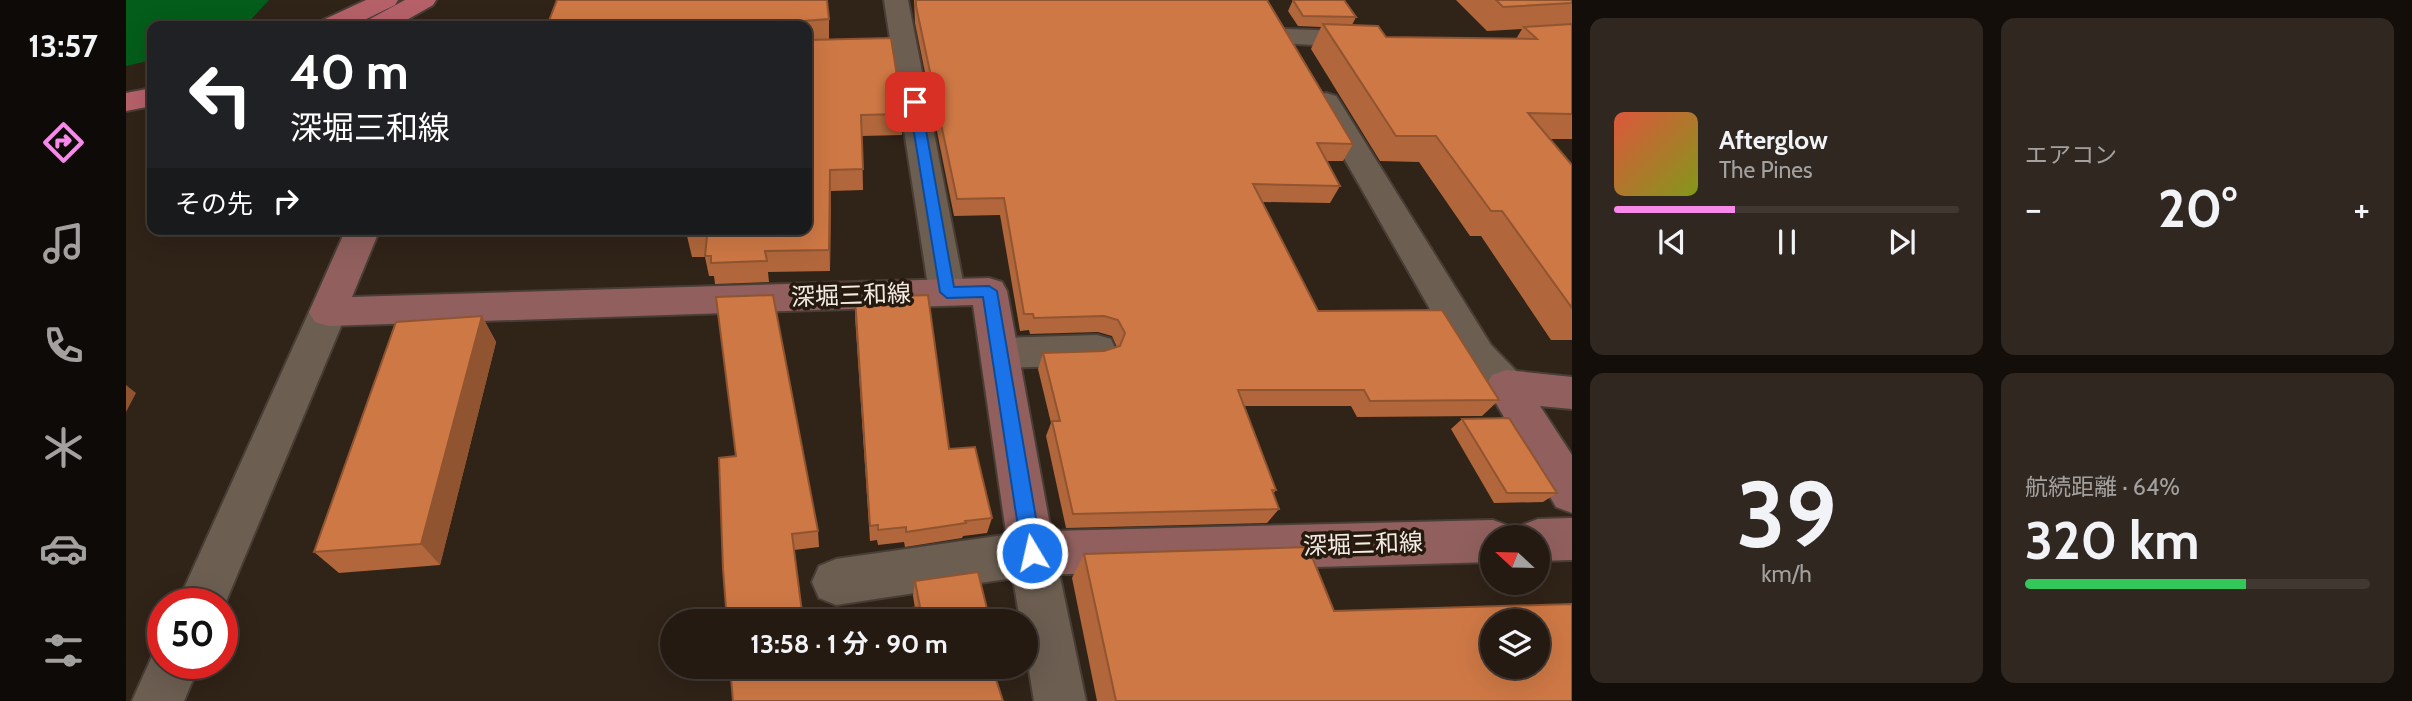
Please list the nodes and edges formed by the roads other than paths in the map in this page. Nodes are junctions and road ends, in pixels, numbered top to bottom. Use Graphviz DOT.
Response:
graph roads {
  1 [pos="386,0"];
  2 [pos="424,0"];
  3 [pos="896,0"];
  4 [pos="342,21"];
  5 [pos="386,21"];
  6 [pos="1399,41"];
  7 [pos="147,78"];
  8 [pos="126,82"];
  9 [pos="147,98"];
  10 [pos="126,102"];
  11 [pos="362,235"];
  12 [pos="947,292"];
  13 [pos="344,311"];
  14 [pos="1097,350"];
  15 [pos="1001,353"];
  16 [pos="1506,386"];
  17 [pos="1572,394"];
  18 [pos="1572,493"];
  19 [pos="1572,539"];
  20 [pos="1550,540"];
  21 [pos="1480,541"];
  22 [pos="1032,553"];
  23 [pos="836,582"];
  24 [pos="209,588"];
  25 [pos="168,679"];
  26 [pos="158,701"];
  27 [pos="1060,701"];
  1 -- 4 [label="main road"];
  2 -- 5 [label="main road"];
  3 -- 12 [label="street"];
  6 -- 16 [label="street"];
  7 -- 8 [label="main road"];
  9 -- 10 [label="main road"];
  11 -- 13 [label="main road"];
  12 -- 13 [label="main road, 深堀三和線"];
  12 -- 15 [label="main road, 深堀三和線"];
  13 -- 24 [label="street"];
  14 -- 15 [label="street"];
  15 -- 22 [label="main road, 深堀三和線"];
  16 -- 17 [label="main road"];
  16 -- 18 [label="main road"];
  19 -- 20 [label="main road"];
  21 -- 22 [label="main road, 深堀三和線"];
  22 -- 23 [label="street"];
  22 -- 27 [label="street"];
  25 -- 26 [label="street"];
}
